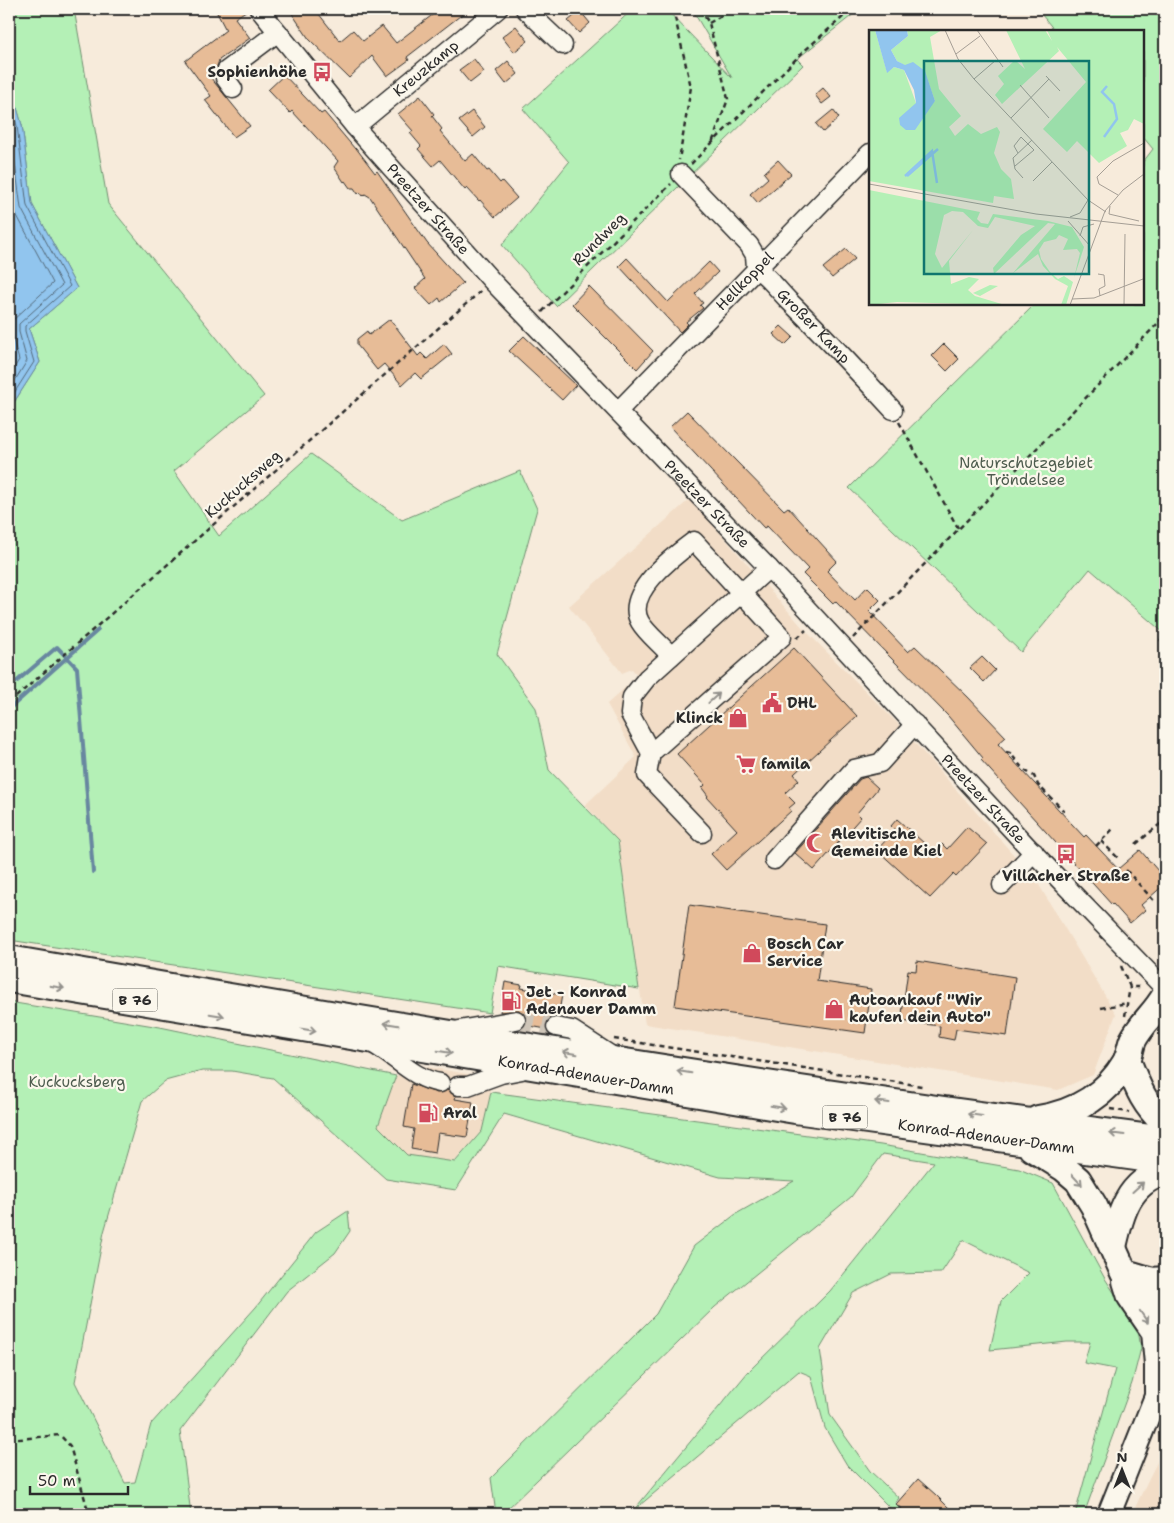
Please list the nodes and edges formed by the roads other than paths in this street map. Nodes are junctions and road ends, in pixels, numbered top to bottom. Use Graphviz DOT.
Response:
graph roads {
  1 [pos="259,9"];
  2 [pos="498,9"];
  3 [pos="525,9"];
  4 [pos="278,32"];
  5 [pos="564,45"];
  6 [pos="233,88"];
  7 [pos="355,127"];
  8 [pos="869,155"];
  9 [pos="681,174"];
  10 [pos="756,268"];
  11 [pos="619,410"];
  12 [pos="893,410"];
  13 [pos="769,568"];
  14 [pos="741,592"];
  15 [pos="671,656"];
  16 [pos="914,724"];
  17 [pos="651,753"];
  18 [pos="702,833"];
  19 [pos="1034,852"];
  20 [pos="774,860"];
  21 [pos="1002,885"];
  22 [pos="9,959"];
  23 [pos="9,980"];
  24 [pos="1165,989"];
  25 [pos="1165,996"];
  26 [pos="516,1020"];
  27 [pos="556,1027"];
  28 [pos="440,1032"];
  29 [pos="362,1038"];
  30 [pos="1127,1060"];
  31 [pos="618,1061"];
  32 [pos="538,1068"];
  33 [pos="440,1084"];
  34 [pos="458,1086"];
  35 [pos="1158,1117"];
  36 [pos="1021,1132"];
  37 [pos="1165,1140"];
  38 [pos="1165,1161"];
  39 [pos="1165,1172"];
  40 [pos="1113,1247"];
  41 [pos="1124,1273"];
  42 [pos="1165,1280"];
  43 [pos="1165,1306"];
  44 [pos="1162,1381"];
  45 [pos="1109,1514"];
  1 -- 4 [label="street, Preetzer Straße"];
  2 -- 7 [label="street, Kreuzkamp"];
  3 -- 5 [label="street"];
  4 -- 6 [label="street"];
  4 -- 7 [label="street, Preetzer Straße"];
  7 -- 11 [label="street, Preetzer Straße"];
  8 -- 10 [label="street, Hellkoppel"];
  9 -- 10 [label="street"];
  10 -- 11 [label="street, Hellkoppel"];
  10 -- 12 [label="street, Großer Kamp"];
  11 -- 13 [label="street, Preetzer Straße"];
  13 -- 14 [label="street"];
  13 -- 16 [label="street, Preetzer Straße"];
  14 -- 15 [label="street"];
  14 -- 15 [label="street"];
  17 -- 14 [label="street, one-way"];
  15 -- 17 [label="street"];
  16 -- 19 [label="street, Preetzer Straße"];
  16 -- 20 [label="street"];
  17 -- 18 [label="street"];
  19 -- 21 [label="street"];
  19 -- 24 [label="street, Preetzer Straße"];
  28 -- 22 [label="highway, Konrad-Adenauer-Damm / B 76, one-way"];
  23 -- 29 [label="highway, Konrad-Adenauer-Damm / B 76, one-way"];
  25 -- 30 [label="highway"];
  26 -- 28 [label="street"];
  27 -- 31 [label="street"];
  31 -- 28 [label="highway, Konrad-Adenauer-Damm / B 76, one-way"];
  29 -- 32 [label="highway, Konrad-Adenauer-Damm / B 76, one-way"];
  29 -- 33 [label="street"];
  30 -- 35 [label="highway"];
  30 -- 36 [label="highway"];
  36 -- 31 [label="highway, Konrad-Adenauer-Damm / B 76, one-way"];
  32 -- 34 [label="street"];
  32 -- 36 [label="highway, Konrad-Adenauer-Damm / B 76, one-way"];
  37 -- 36 [label="highway, Konrad-Adenauer-Damm / B 76, one-way"];
  36 -- 38 [label="highway, Konrad-Adenauer-Damm / B 76"];
  36 -- 40 [label="highway, one-way"];
  40 -- 39 [label="highway, one-way"];
  40 -- 41 [label="highway"];
  41 -- 42 [label="highway"];
  41 -- 43 [label="highway"];
  41 -- 44 [label="highway, one-way"];
  44 -- 45 [label="main road"];
}
